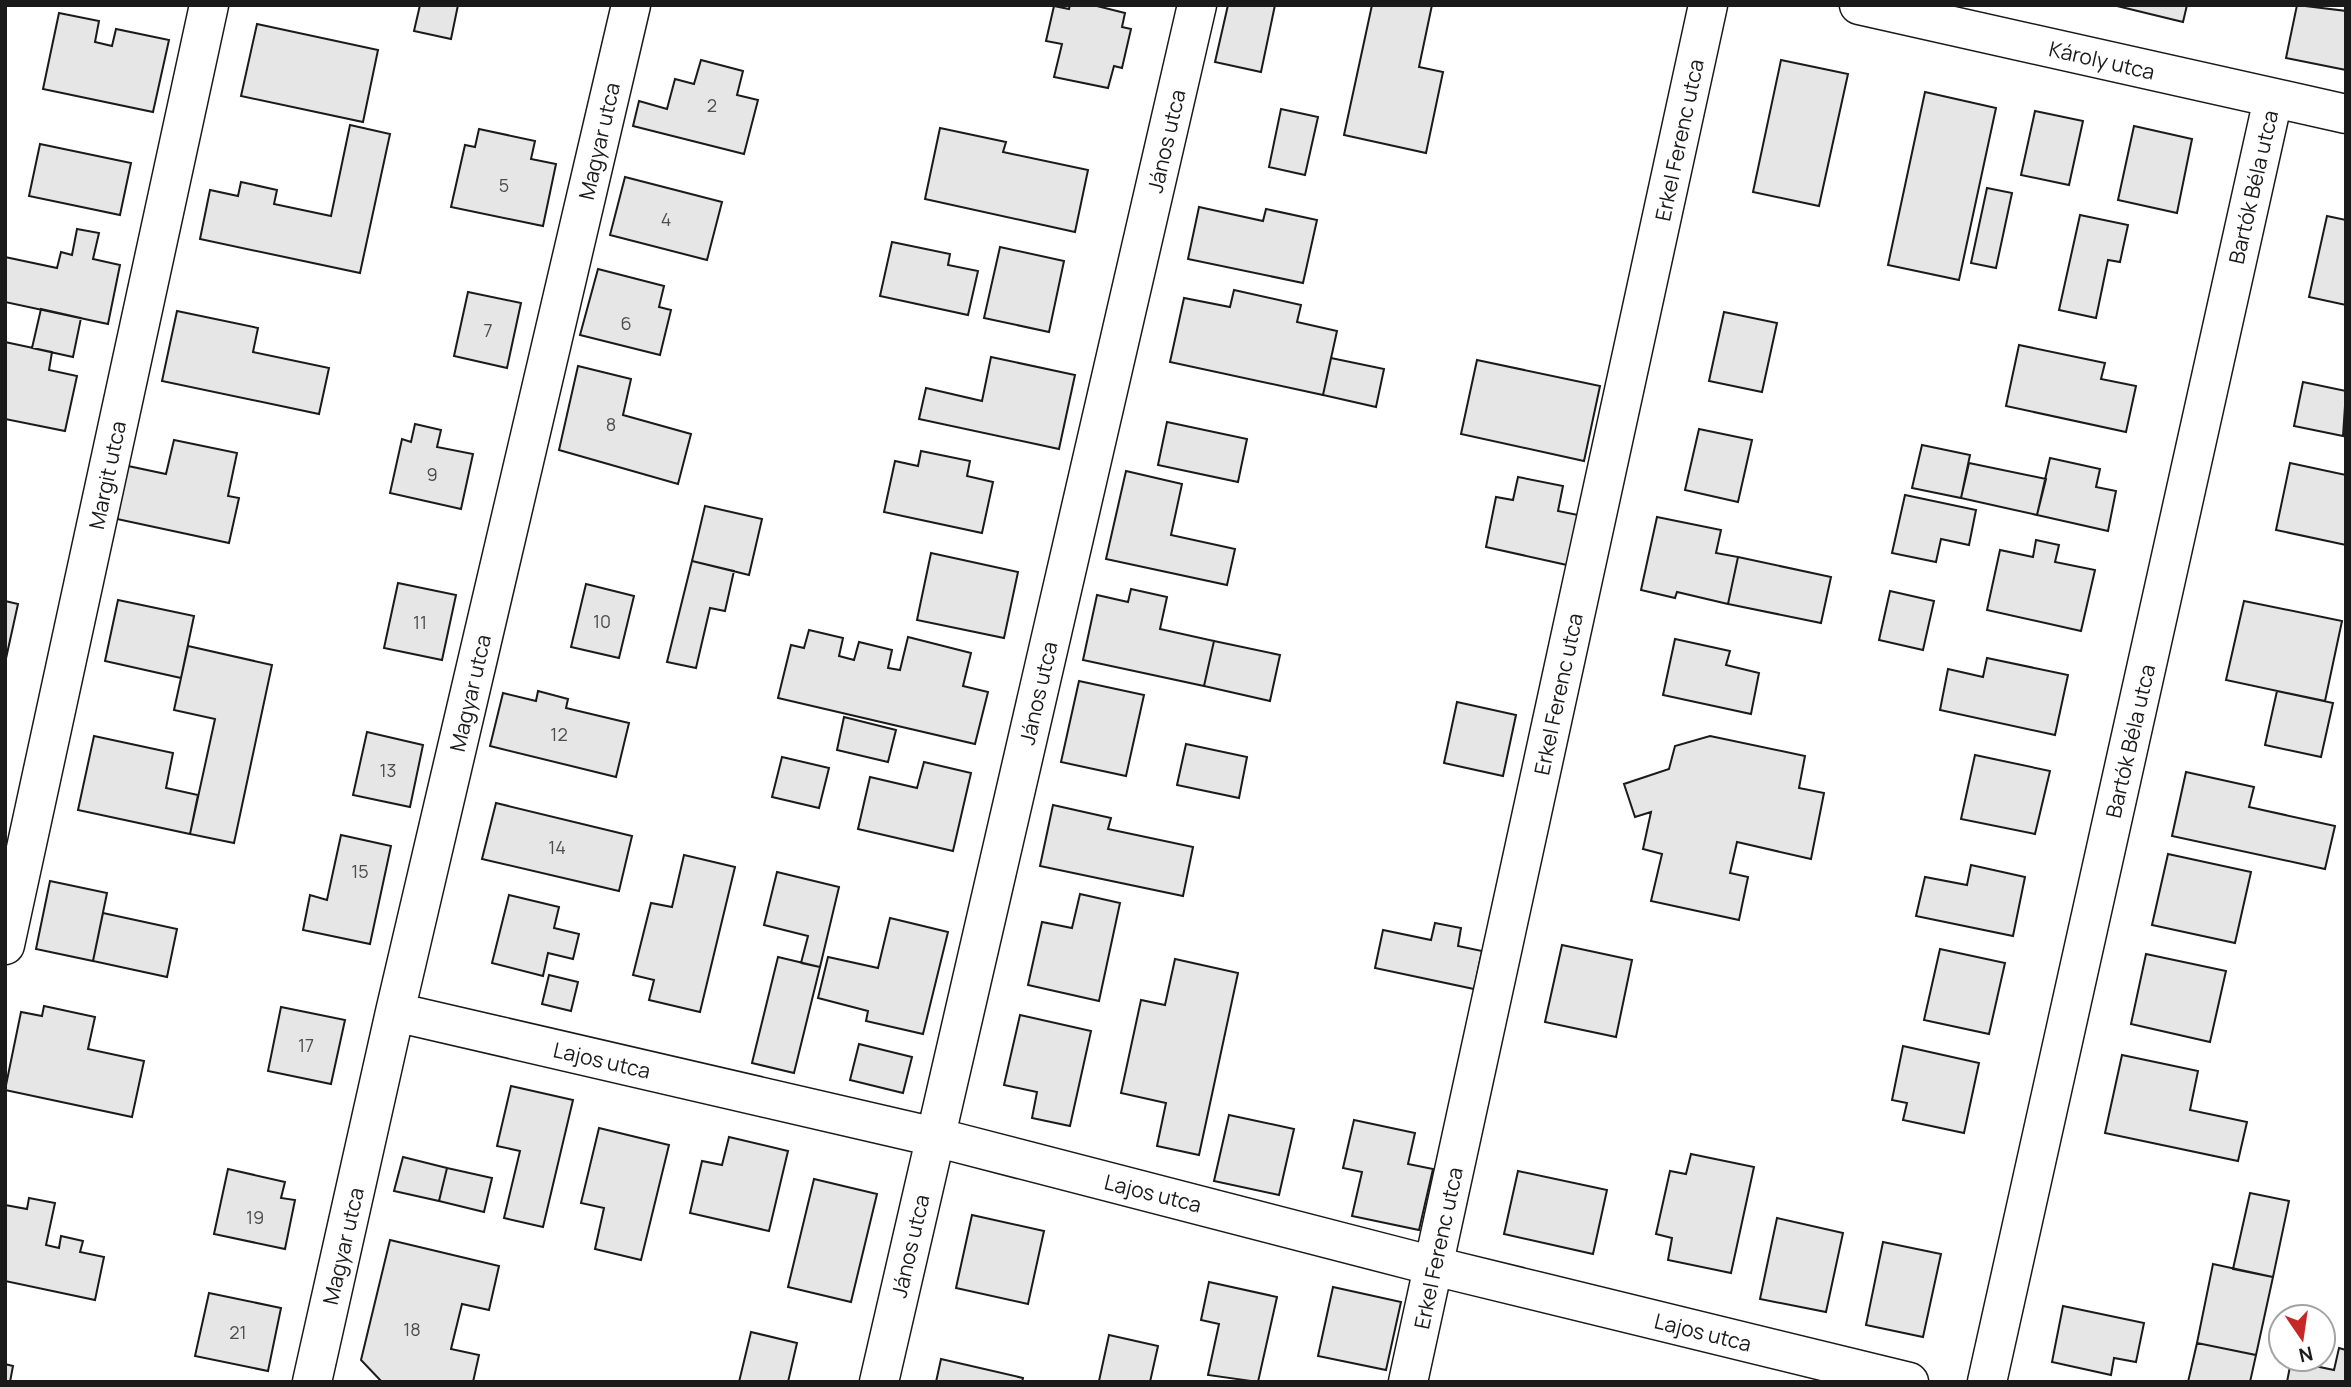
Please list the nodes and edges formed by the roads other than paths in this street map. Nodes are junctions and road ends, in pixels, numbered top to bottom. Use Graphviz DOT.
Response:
graph roads {
  1 [pos="209,5"];
  2 [pos="631,5"];
  3 [pos="1197,5"];
  4 [pos="1708,5"];
  5 [pos="1859,5"];
  6 [pos="1958,15"];
  7 [pos="2273,99"];
  8 [pos="2346,114"];
  9 [pos="5,945"];
  10 [pos="395,1012"];
  11 [pos="935,1137"];
  12 [pos="1434,1266"];
  13 [pos="312,1382"];
  14 [pos="879,1382"];
  15 [pos="1408,1382"];
  16 [pos="1909,1382"];
  17 [pos="1987,1382"];
  1 -- 9 [label="street, Margit utca"];
  2 -- 10 [label="street, Magyar utca"];
  3 -- 11 [label="street, János utca"];
  4 -- 12 [label="street, Erkel Ferenc utca"];
  5 -- 6 [label="street, Károly utca"];
  6 -- 7 [label="street, Károly utca"];
  7 -- 8 [label="street, Károly utca"];
  7 -- 17 [label="street, Bartók Béla utca"];
  10 -- 11 [label="street, Lajos utca"];
  10 -- 13 [label="street, Magyar utca"];
  11 -- 12 [label="street, Lajos utca"];
  11 -- 14 [label="street, János utca"];
  12 -- 15 [label="street, Erkel Ferenc utca"];
  12 -- 16 [label="street, Lajos utca"];
}
